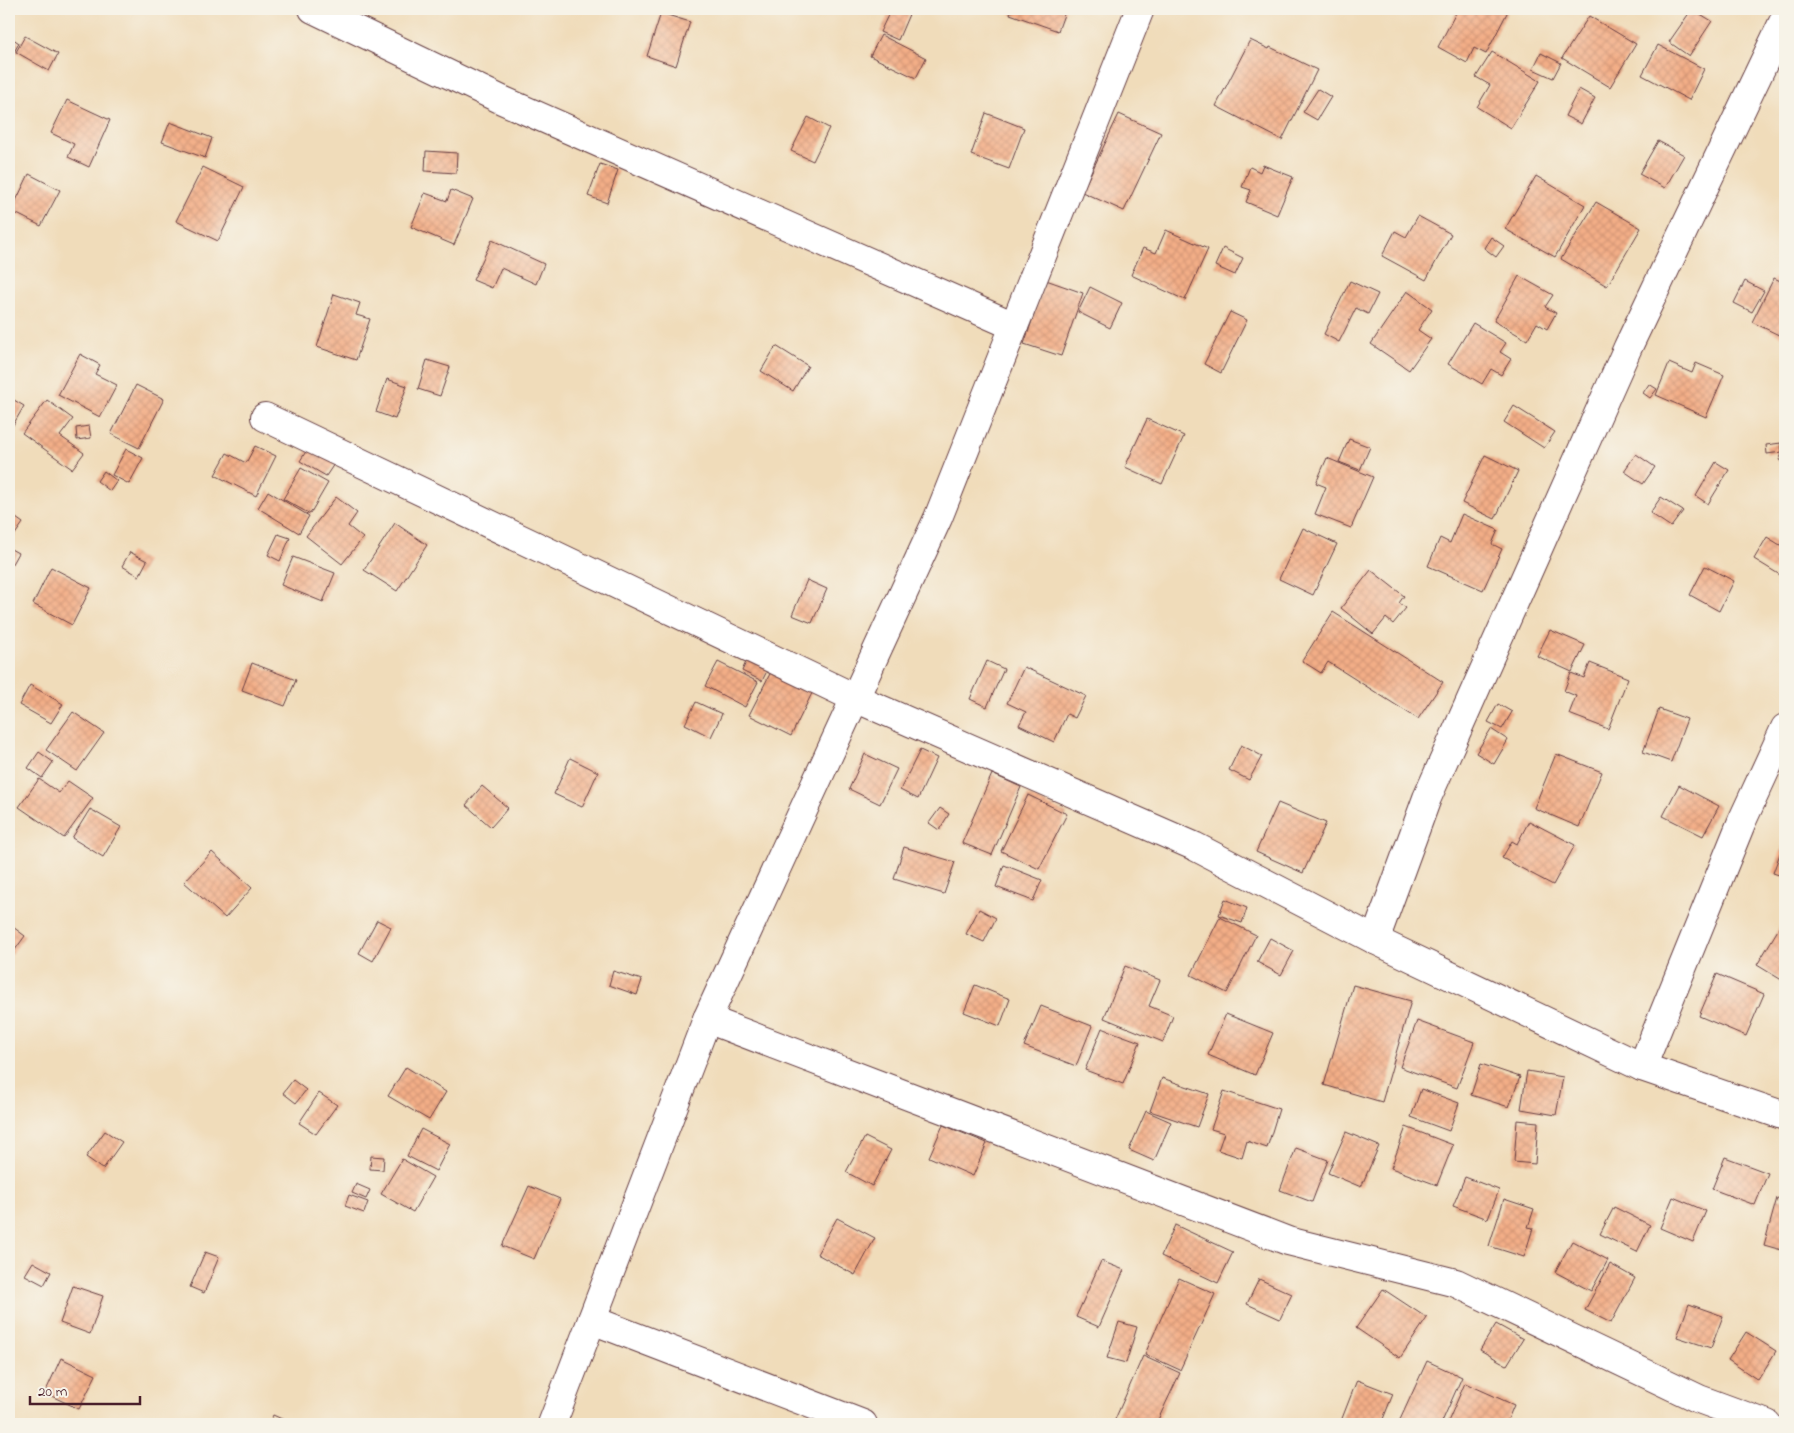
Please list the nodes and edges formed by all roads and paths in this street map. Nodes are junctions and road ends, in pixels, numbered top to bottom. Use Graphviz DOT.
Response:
graph roads {
  1 [pos="313,9"];
  2 [pos="1140,9"];
  3 [pos="1785,18"];
  4 [pos="1014,326"];
  5 [pos="265,418"];
  6 [pos="855,698"];
  7 [pos="1785,728"];
  8 [pos="1376,940"];
  9 [pos="707,1020"];
  10 [pos="1642,1067"];
  11 [pos="1785,1116"];
  12 [pos="592,1320"];
  13 [pos="552,1424"];
  14 [pos="862,1424"];
  15 [pos="1767,1424"];
  1 -- 4 [label="street"];
  2 -- 4 [label="street"];
  3 -- 8 [label="street"];
  4 -- 6 [label="street"];
  5 -- 6 [label="street"];
  6 -- 8 [label="street"];
  6 -- 9 [label="street"];
  7 -- 10 [label="street"];
  8 -- 10 [label="street"];
  9 -- 12 [label="street"];
  9 -- 15 [label="street"];
  10 -- 11 [label="street"];
  12 -- 13 [label="street"];
  12 -- 14 [label="street"];
}
